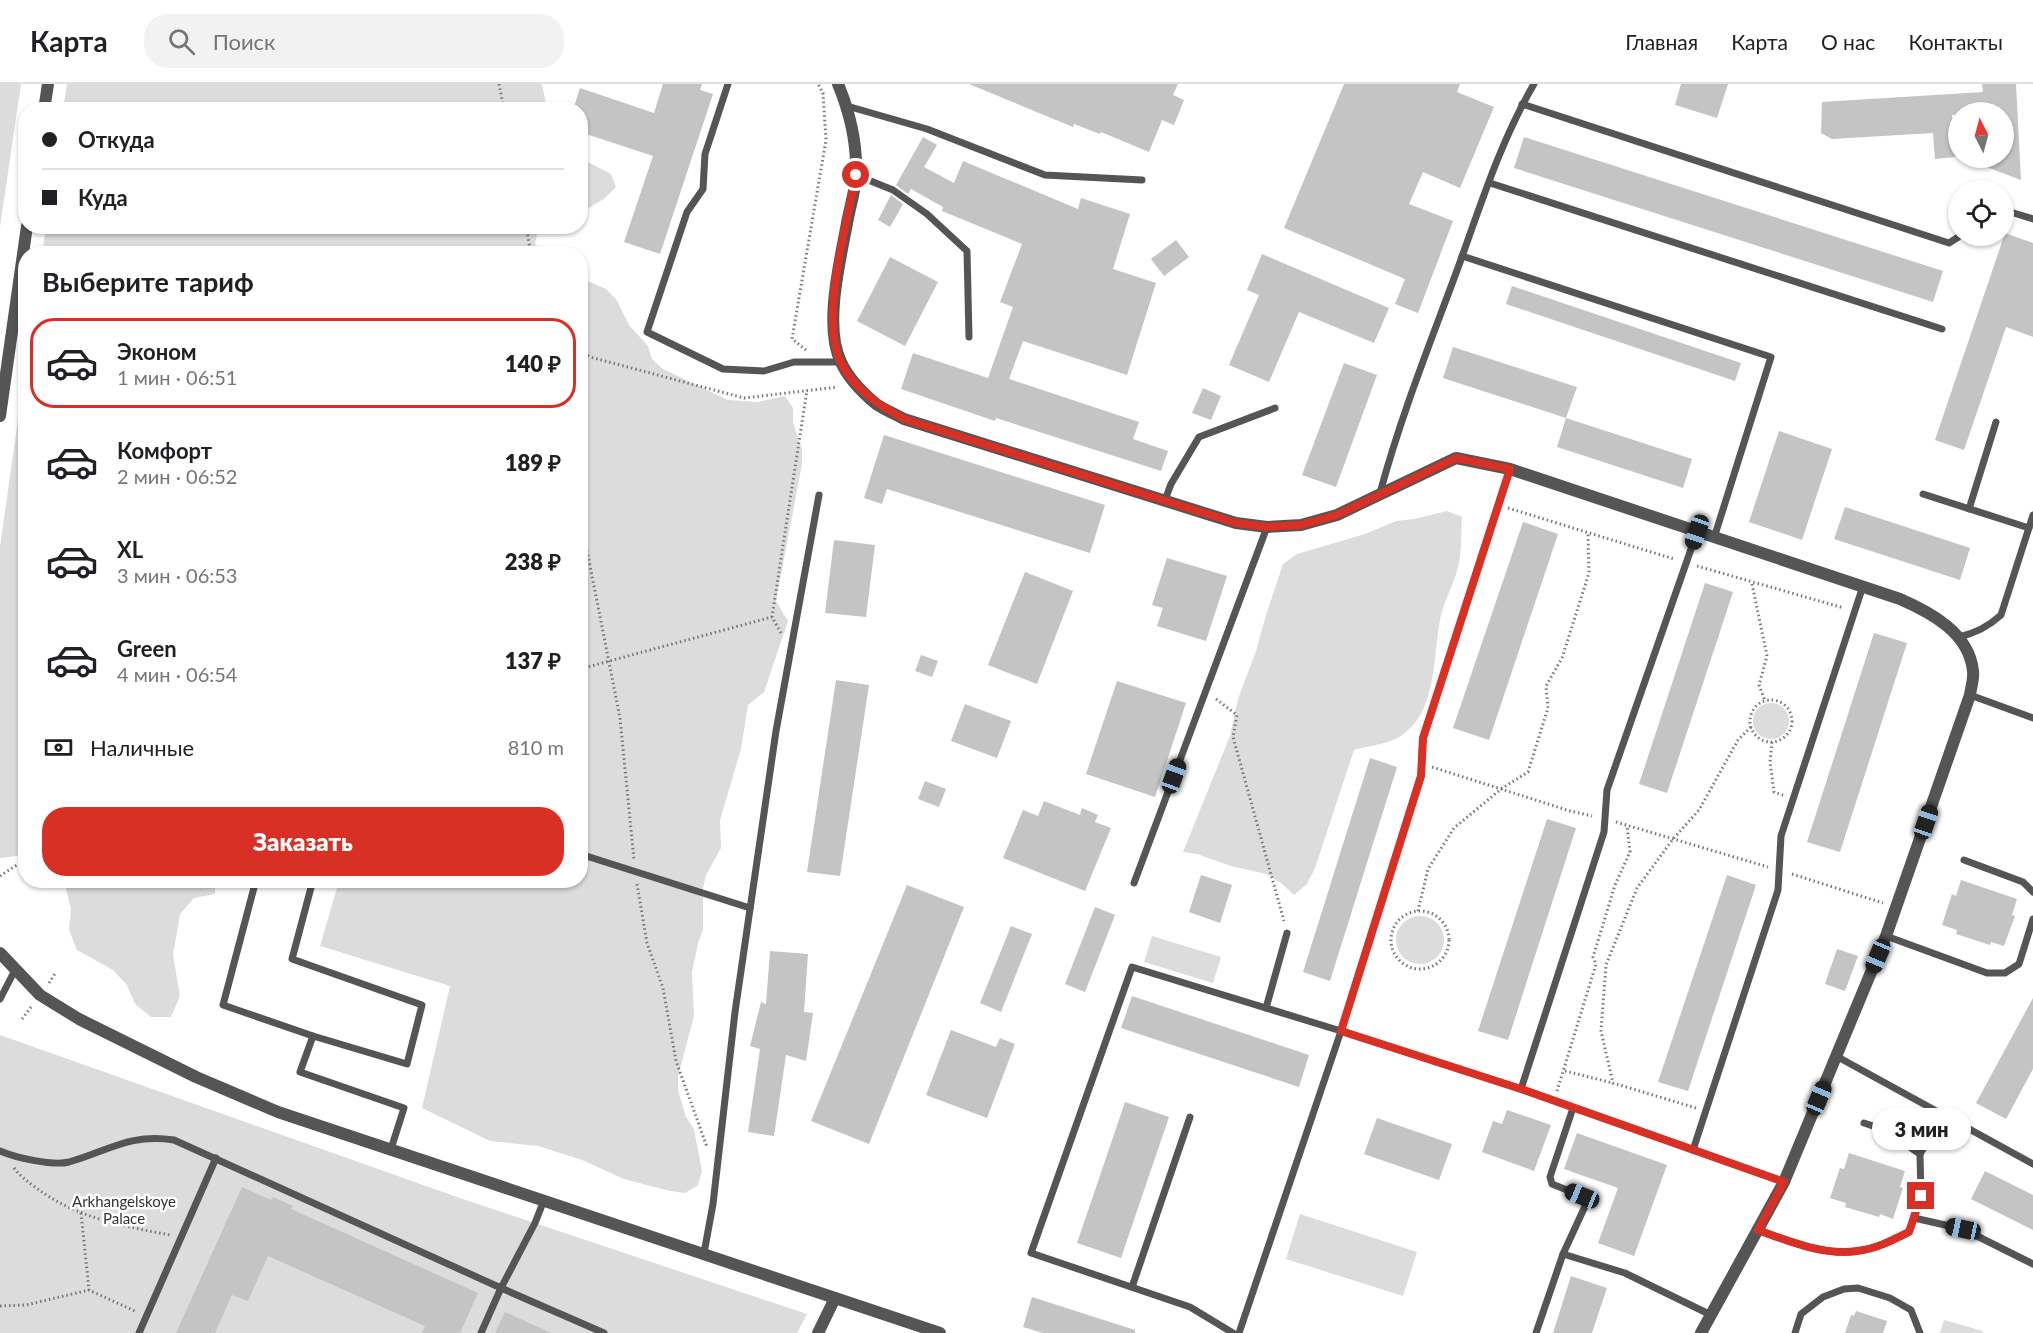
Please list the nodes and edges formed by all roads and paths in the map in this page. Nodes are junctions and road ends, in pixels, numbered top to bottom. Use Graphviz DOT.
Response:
graph roads {
  1 [pos="48,84"];
  2 [pos="499,84"];
  3 [pos="728,84"];
  4 [pos="818,84"];
  5 [pos="838,84"];
  6 [pos="1533,84"];
  7 [pos="45,102"];
  8 [pos="502,102"];
  9 [pos="1522,104"];
  10 [pos="847,106"];
  11 [pos="856,175"];
  12 [pos="1143,180"];
  13 [pos="1490,183"];
  14 [pos="2014,213"];
  15 [pos="2033,219"];
  16 [pos="1948,243"];
  17 [pos="1462,256"];
  18 [pos="18,289"];
  19 [pos="1942,329"];
  20 [pos="969,337"];
  21 [pos="588,356"];
  22 [pos="841,362"];
  23 [pos="821,363"];
  24 [pos="856,385"];
  25 [pos="807,390"];
  26 [pos="1275,408"];
  27 [pos="0,416"];
  28 [pos="1996,422"];
  29 [pos="1510,469"];
  30 [pos="1380,493"];
  31 [pos="1923,494"];
  32 [pos="819,495"];
  33 [pos="1165,500"];
  34 [pos="1969,509"];
  35 [pos="2033,515"];
  36 [pos="1267,527"];
  37 [pos="2029,528"];
  38 [pos="1588,532"];
  39 [pos="1697,532"];
  40 [pos="1714,538"];
  41 [pos="588,556"];
  42 [pos="1752,582"];
  43 [pos="1863,586"];
  44 [pos="772,617"];
  45 [pos="1959,637"];
  46 [pos="792,651"];
  47 [pos="609,662"];
  48 [pos="588,667"];
  49 [pos="1206,691"];
  50 [pos="1970,695"];
  51 [pos="1765,701"];
  52 [pos="2033,718"];
  53 [pos="1751,727"];
  54 [pos="1772,742"];
  55 [pos="1422,764"];
  56 [pos="1501,789"];
  57 [pos="1793,799"];
  58 [pos="1605,819"];
  59 [pos="1627,825"];
  60 [pos="1673,839"];
  61 [pos="588,857"];
  62 [pos="1964,860"];
  63 [pos="18,865"];
  64 [pos="1779,870"];
  65 [pos="636,872"];
  66 [pos="0,876"];
  67 [pos="1134,883"];
  68 [pos="254,888"];
  69 [pos="311,888"];
  70 [pos="2033,892"];
  71 [pos="1896,907"];
  72 [pos="750,908"];
  73 [pos="1418,911"];
  74 [pos="2033,919"];
  75 [pos="1287,933"];
  76 [pos="1886,936"];
  77 [pos="2029,943"];
  78 [pos="0,953"];
  79 [pos="15,970"];
  80 [pos="1,995"];
  81 [pos="1266,1008"];
  82 [pos="1341,1031"];
  83 [pos="313,1036"];
  84 [pos="1836,1056"];
  85 [pos="1564,1071"];
  86 [pos="1613,1083"];
  87 [pos="1521,1089"];
  88 [pos="1554,1101"];
  89 [pos="1573,1108"];
  90 [pos="1706,1110"];
  91 [pos="1944,1115"];
  92 [pos="1190,1117"];
  93 [pos="1864,1123"];
  94 [pos="391,1149"];
  95 [pos="1693,1150"];
  96 [pos="3,1153"];
  97 [pos="1920,1154"];
  98 [pos="216,1158"];
  99 [pos="2033,1164"];
  100 [pos="716,1172"];
  101 [pos="1784,1182"];
  102 [pos="544,1200"];
  103 [pos="81,1213"];
  104 [pos="1914,1218"];
  105 [pos="1758,1230"];
  106 [pos="181,1238"];
  107 [pos="704,1253"];
  108 [pos="1563,1254"];
  109 [pos="2033,1264"];
  110 [pos="1131,1287"];
  111 [pos="501,1288"];
  112 [pos="89,1290"];
  113 [pos="835,1298"];
  114 [pos="0,1306"];
  115 [pos="1711,1315"];
  116 [pos="147,1316"];
  117 [pos="139,1333"];
  118 [pos="481,1333"];
  119 [pos="604,1333"];
  120 [pos="818,1333"];
  121 [pos="940,1333"];
  122 [pos="1233,1333"];
  123 [pos="1239,1333"];
  124 [pos="1536,1333"];
  125 [pos="1701,1333"];
  126 [pos="1795,1333"];
  127 [pos="1920,1333"];
  1 -- 7 [label="street"];
  2 -- 8 [label="path"];
  3 -- 23 [label="lane"];
  4 -- 23 [label="path"];
  5 -- 10 [label="street"];
  6 -- 9 [label="lane"];
  9 -- 13 [label="lane"];
  9 -- 16 [label="lane"];
  10 -- 11 [label="street"];
  10 -- 12 [label="lane"];
  11 -- 20 [label="lane"];
  11 -- 22 [label="street"];
  13 -- 17 [label="lane"];
  13 -- 19 [label="lane"];
  14 -- 15 [label="lane"];
  17 -- 30 [label="lane"];
  17 -- 40 [label="lane"];
  18 -- 27 [label="street"];
  21 -- 25 [label="path"];
  22 -- 23 [label="lane"];
  22 -- 24 [label="street"];
  24 -- 25 [label="path"];
  24 -- 33 [label="street"];
  25 -- 44 [label="path"];
  26 -- 33 [label="lane"];
  28 -- 34 [label="lane"];
  29 -- 30 [label="street"];
  29 -- 39 [label="street"];
  29 -- 55 [label="lane"];
  30 -- 36 [label="street"];
  31 -- 34 [label="lane"];
  32 -- 46 [label="lane"];
  33 -- 36 [label="street"];
  34 -- 37 [label="lane"];
  35 -- 37 [label="lane"];
  36 -- 49 [label="lane"];
  37 -- 45 [label="lane"];
  38 -- 56 [label="path"];
  39 -- 40 [label="street"];
  39 -- 58 [label="lane"];
  40 -- 43 [label="street"];
  41 -- 47 [label="path"];
  42 -- 51 [label="path"];
  43 -- 45 [label="street"];
  43 -- 57 [label="lane"];
  44 -- 46 [label="path"];
  44 -- 47 [label="path"];
  45 -- 50 [label="street"];
  46 -- 72 [label="lane"];
  47 -- 48 [label="path"];
  47 -- 65 [label="path"];
  49 -- 67 [label="lane"];
  49 -- 75 [label="path"];
  50 -- 52 [label="lane"];
  50 -- 71 [label="street"];
  51 -- 53 [label="path"];
  51 -- 54 [label="path"];
  53 -- 54 [label="path"];
  53 -- 60 [label="path"];
  54 -- 57 [label="path"];
  55 -- 56 [label="path"];
  55 -- 82 [label="lane"];
  56 -- 58 [label="path"];
  56 -- 73 [label="path"];
  57 -- 64 [label="lane"];
  58 -- 59 [label="path"];
  58 -- 87 [label="lane"];
  59 -- 60 [label="path"];
  59 -- 85 [label="path"];
  60 -- 64 [label="path"];
  60 -- 86 [label="path"];
  61 -- 65 [label="lane"];
  62 -- 70 [label="lane"];
  63 -- 66 [label="path"];
  64 -- 71 [label="path"];
  64 -- 90 [label="lane"];
  65 -- 72 [label="lane"];
  65 -- 100 [label="path"];
  68 -- 83 [label="lane"];
  69 -- 83 [label="lane"];
  71 -- 76 [label="street"];
  72 -- 100 [label="lane"];
  73 -- 73 [label="path"];
  74 -- 77 [label="lane"];
  75 -- 81 [label="lane"];
  76 -- 77 [label="lane"];
  76 -- 84 [label="street"];
  78 -- 79 [label="street"];
  79 -- 80 [label="lane"];
  79 -- 94 [label="street"];
  81 -- 82 [label="lane"];
  81 -- 110 [label="lane"];
  82 -- 87 [label="lane"];
  82 -- 123 [label="lane"];
  83 -- 94 [label="lane"];
  84 -- 91 [label="lane"];
  84 -- 101 [label="street"];
  85 -- 86 [label="path"];
  85 -- 88 [label="path"];
  86 -- 90 [label="path"];
  87 -- 88 [label="lane"];
  88 -- 89 [label="lane"];
  89 -- 95 [label="lane"];
  89 -- 108 [label="lane"];
  90 -- 95 [label="lane"];
  91 -- 97 [label="lane"];
  91 -- 99 [label="lane"];
  92 -- 110 [label="lane"];
  93 -- 97 [label="lane"];
  94 -- 102 [label="street"];
  95 -- 101 [label="lane"];
  96 -- 98 [label="lane"];
  96 -- 103 [label="path"];
  97 -- 104 [label="lane"];
  98 -- 106 [label="lane"];
  98 -- 111 [label="lane"];
  100 -- 107 [label="lane"];
  101 -- 105 [label="street"];
  102 -- 107 [label="street"];
  102 -- 111 [label="lane"];
  103 -- 106 [label="path"];
  103 -- 112 [label="path"];
  104 -- 105 [label="lane"];
  104 -- 109 [label="lane"];
  105 -- 115 [label="street"];
  106 -- 116 [label="lane"];
  107 -- 113 [label="street"];
  108 -- 115 [label="lane"];
  108 -- 124 [label="lane"];
  110 -- 122 [label="lane"];
  111 -- 118 [label="lane"];
  111 -- 119 [label="lane"];
  112 -- 114 [label="path"];
  112 -- 116 [label="path"];
  113 -- 120 [label="street"];
  113 -- 121 [label="street"];
  115 -- 125 [label="street"];
  116 -- 117 [label="lane"];
  126 -- 127 [label="lane"];
}
